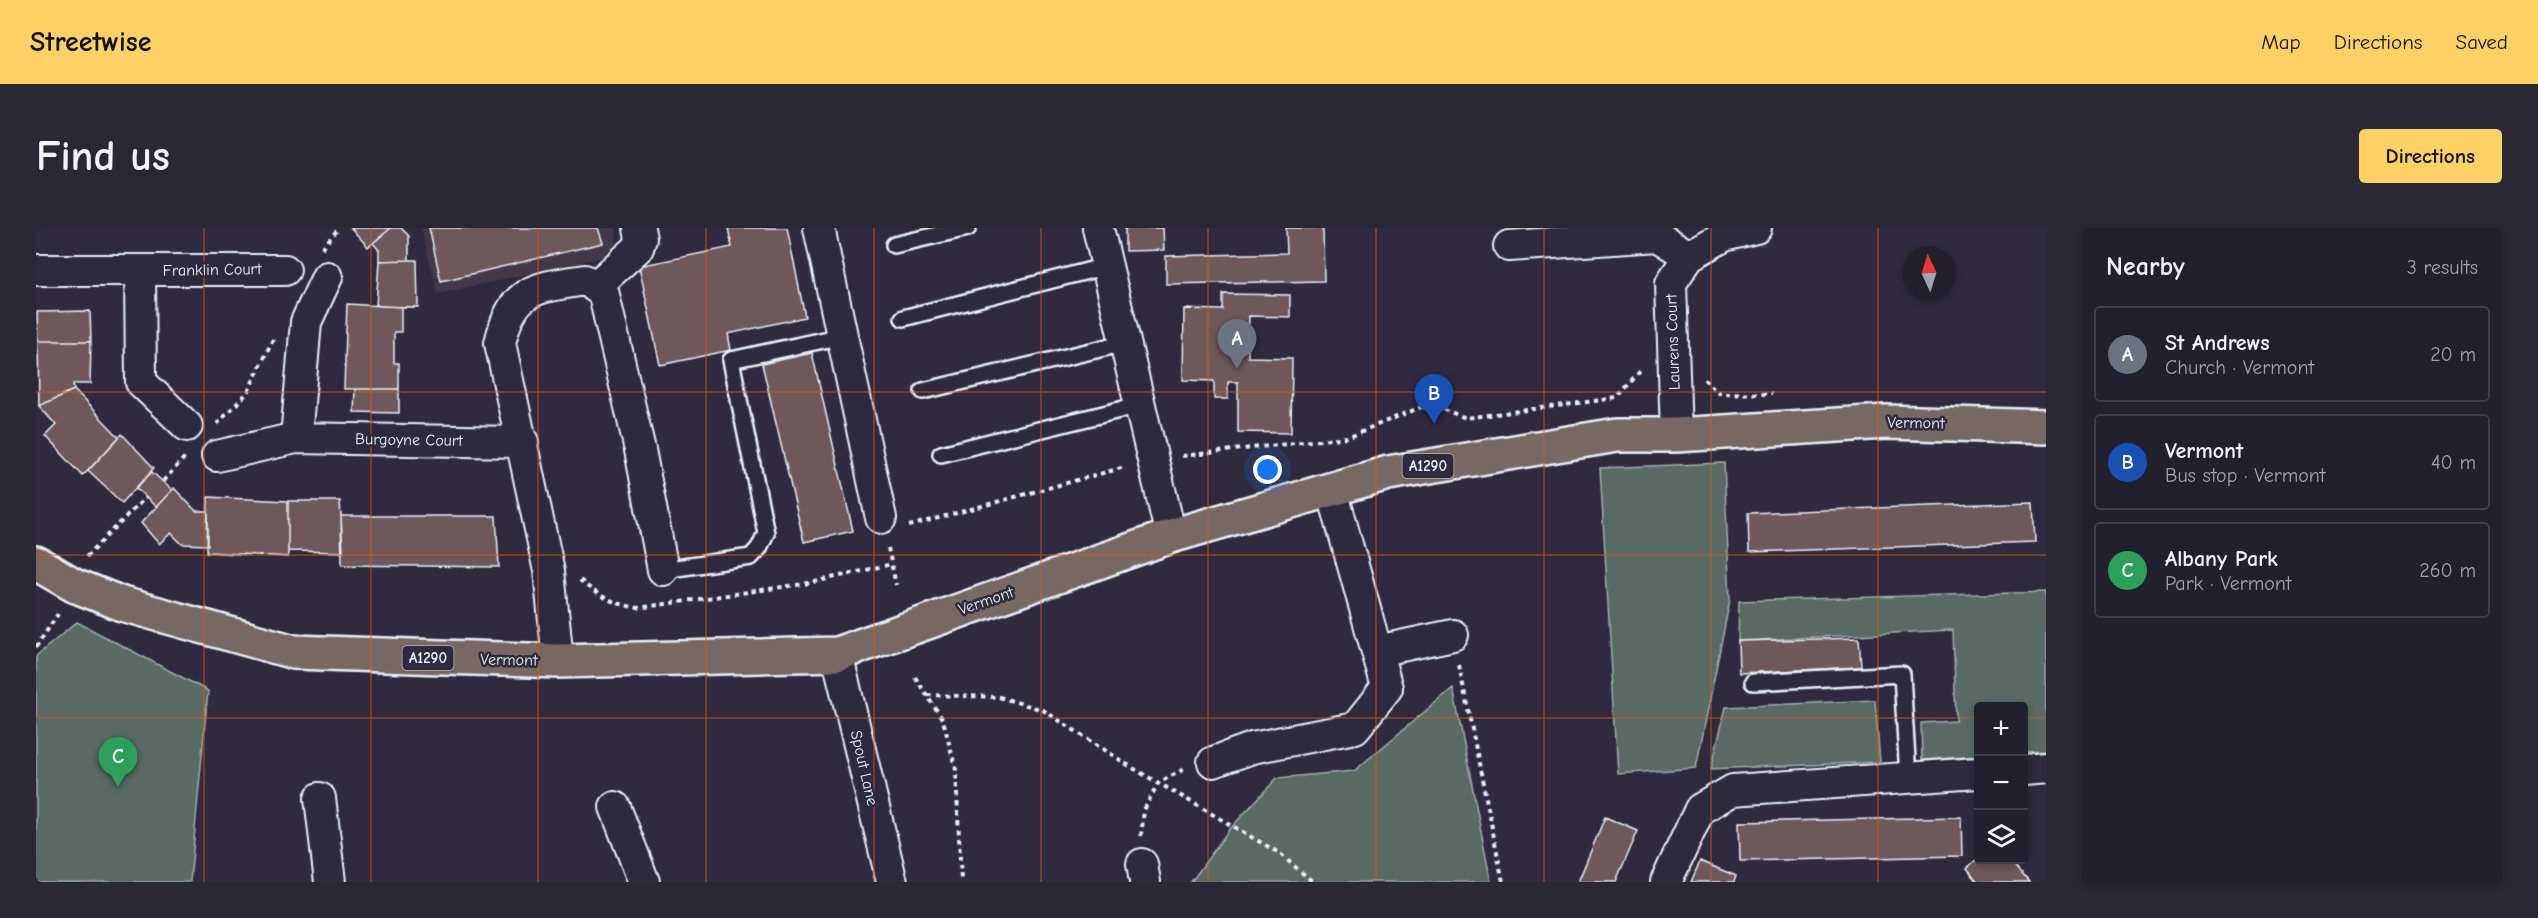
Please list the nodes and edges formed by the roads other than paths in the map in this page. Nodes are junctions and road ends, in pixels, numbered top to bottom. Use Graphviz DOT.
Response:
graph roads {
  1 [pos="639,228"];
  2 [pos="819,228"];
  3 [pos="968,228"];
  4 [pos="1098,228"];
  5 [pos="1756,228"];
  6 [pos="894,245"];
  7 [pos="1509,246"];
  8 [pos="1689,256"];
  9 [pos="322,265"];
  10 [pos="1107,266"];
  11 [pos="36,270"];
  12 [pos="285,270"];
  13 [pos="140,271"];
  14 [pos="596,287"];
  15 [pos="903,318"];
  16 [pos="842,336"];
  17 [pos="1125,342"];
  18 [pos="923,390"];
  19 [pos="1140,405"];
  20 [pos="2046,428"];
  21 [pos="1676,435"];
  22 [pos="296,438"];
  23 [pos="202,440"];
  24 [pos="523,442"];
  25 [pos="941,454"];
  26 [pos="1332,490"];
  27 [pos="882,525"];
  28 [pos="1171,536"];
  29 [pos="36,563"];
  30 [pos="663,570"];
  31 [pos="1453,635"];
  32 [pos="1377,651"];
  33 [pos="837,654"];
  34 [pos="558,661"];
  35 [pos="1753,682"];
  36 [pos="1213,762"];
  37 [pos="2046,768"];
  38 [pos="2028,770"];
  39 [pos="1974,773"];
  40 [pos="1908,778"];
  41 [pos="320,798"];
  42 [pos="615,807"];
  43 [pos="330,882"];
  44 [pos="644,882"];
  45 [pos="892,882"];
  46 [pos="1666,882"];
  1 -- 14 [label="street"];
  2 -- 16 [label="street"];
  3 -- 6 [label="lane"];
  4 -- 10 [label="street"];
  5 -- 8 [label="street, Laurens Court"];
  7 -- 8 [label="street"];
  8 -- 21 [label="street, Laurens Court"];
  9 -- 22 [label="street"];
  10 -- 15 [label="lane"];
  10 -- 17 [label="street"];
  11 -- 13 [label="street, Franklin Court"];
  12 -- 13 [label="street, Franklin Court"];
  13 -- 23 [label="street, Franklin Court"];
  14 -- 24 [label="street"];
  14 -- 30 [label="street"];
  16 -- 27 [label="street"];
  16 -- 30 [label="lane"];
  17 -- 18 [label="lane"];
  17 -- 19 [label="street"];
  19 -- 25 [label="lane"];
  19 -- 28 [label="street"];
  20 -- 21 [label="main road, Vermont / A1290"];
  21 -- 26 [label="main road, Vermont / A1290"];
  22 -- 23 [label="street, Burgoyne Court"];
  22 -- 24 [label="street, Burgoyne Court"];
  24 -- 34 [label="street"];
  26 -- 28 [label="main road, Vermont / A1290"];
  26 -- 32 [label="street"];
  28 -- 33 [label="main road, Vermont / A1290"];
  29 -- 34 [label="main road, Vermont / A1290"];
  31 -- 32 [label="street"];
  32 -- 36 [label="street"];
  33 -- 34 [label="main road, Vermont / A1290"];
  33 -- 45 [label="street, Spout Lane"];
  35 -- 40 [label="lane"];
  37 -- 38 [label="street"];
  39 -- 40 [label="street"];
  40 -- 46 [label="street"];
  41 -- 43 [label="street"];
  42 -- 44 [label="street"];
}
